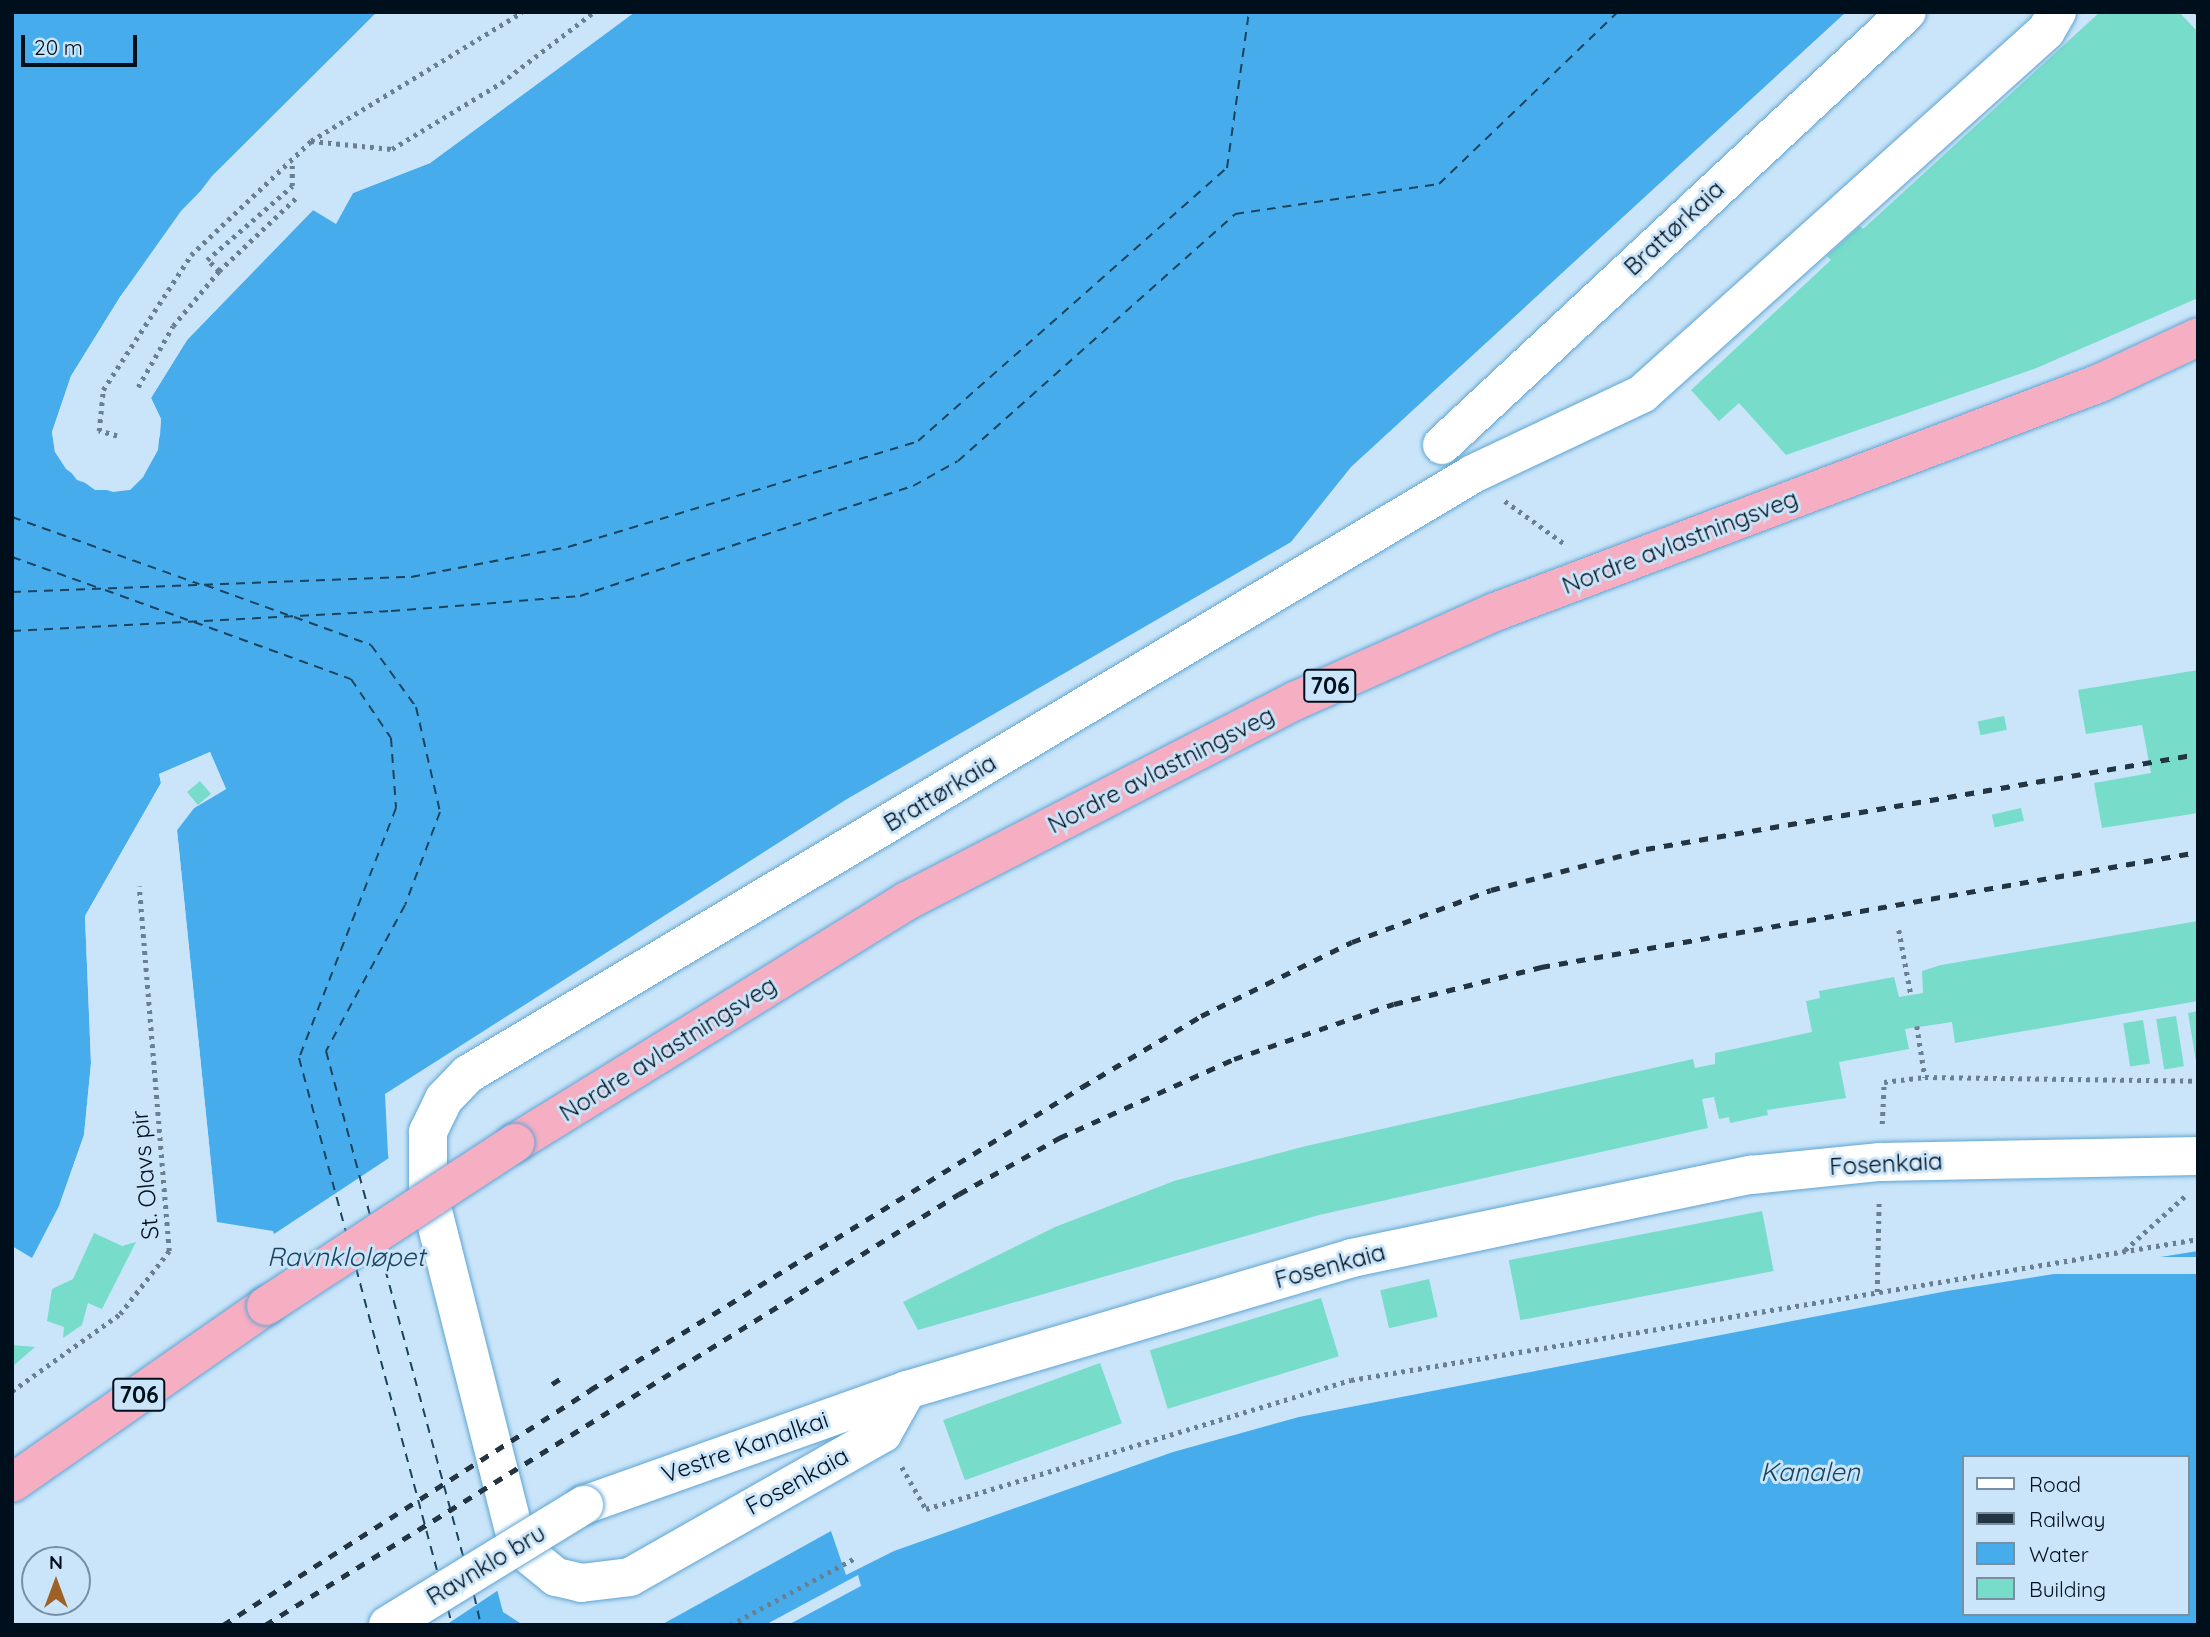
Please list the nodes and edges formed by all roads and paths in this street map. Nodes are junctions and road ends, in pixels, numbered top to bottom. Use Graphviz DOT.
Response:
graph roads {
  1 [pos="522,12"];
  2 [pos="594,12"];
  3 [pos="1907,12"];
  4 [pos="2057,12"];
  5 [pos="311,141"];
  6 [pos="292,160"];
  7 [pos="299,195"];
  8 [pos="219,271"];
  9 [pos="2198,337"];
  10 [pos="138,387"];
  11 [pos="117,436"];
  12 [pos="1442,444"];
  13 [pos="1464,479"];
  14 [pos="1580,541"];
  15 [pos="139,886"];
  16 [pos="1899,930"];
  17 [pos="1911,995"];
  18 [pos="1917,1026"];
  19 [pos="1925,1077"];
  20 [pos="428,1132"];
  21 [pos="2196,1172"];
  22 [pos="2198,1239"];
  23 [pos="2125,1251"];
  24 [pos="907,1390"];
  25 [pos="12,1391"];
  26 [pos="883,1433"];
  27 [pos="12,1483"];
  28 [pos="584,1505"];
  29 [pos="857,1557"];
  30 [pos="387,1625"];
  31 [pos="730,1625"];
  1 -- 5 [label="path"];
  2 -- 5 [label="path"];
  3 -- 12 [label="street, Brattørkaia"];
  4 -- 13 [label="street, Brattørkaia"];
  5 -- 6 [label="path"];
  6 -- 8 [label="path"];
  6 -- 11 [label="path"];
  7 -- 8 [label="path"];
  8 -- 10 [label="path"];
  9 -- 27 [label="highway, Nordre avlastningsveg / 706, bridge"];
  13 -- 14 [label="path"];
  13 -- 20 [label="street, Brattørkaia"];
  15 -- 25 [label="path, St. Olavs pir"];
  16 -- 17 [label="path"];
  18 -- 19 [label="path"];
  20 -- 26 [label="street, Fosenkaia"];
  21 -- 23 [label="path"];
  21 -- 24 [label="street, Fosenkaia"];
  22 -- 23 [label="path"];
  23 -- 26 [label="path"];
  24 -- 26 [label="street"];
  24 -- 28 [label="street, Vestre Kanalkai"];
  28 -- 30 [label="street, Ravnklo bru, bridge"];
  29 -- 31 [label="path"];
}
